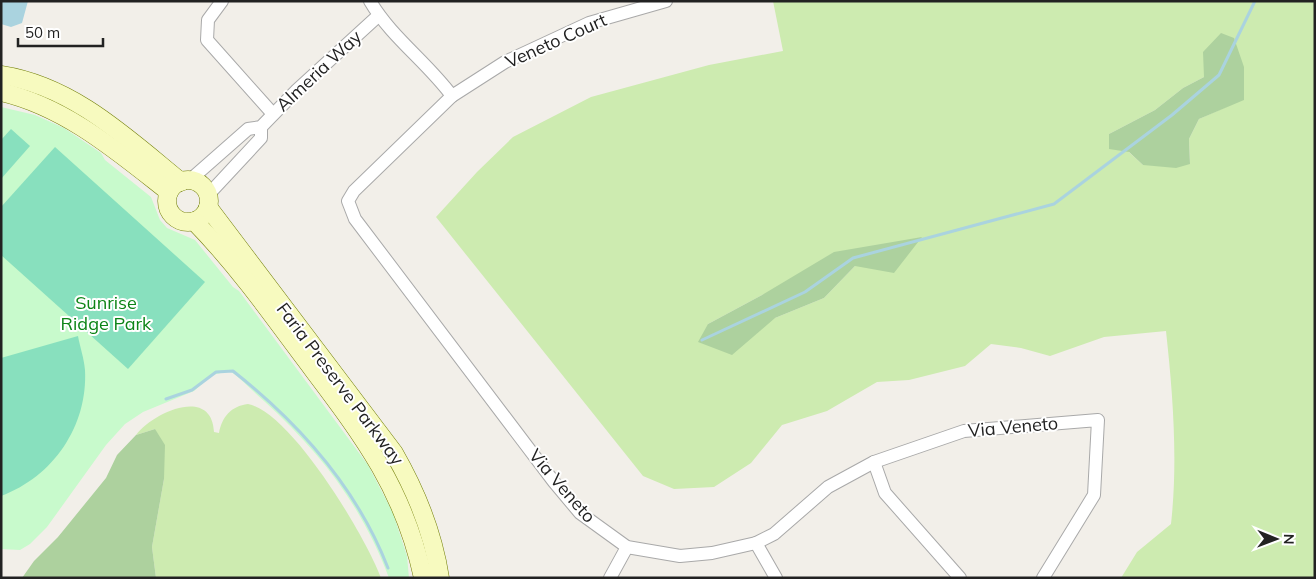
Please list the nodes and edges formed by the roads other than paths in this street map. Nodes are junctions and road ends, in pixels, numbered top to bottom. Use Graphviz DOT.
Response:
graph roads {
  1 [pos="222,1"];
  2 [pos="370,1"];
  3 [pos="666,1"];
  4 [pos="378,16"];
  5 [pos="1,75"];
  6 [pos="1,92"];
  7 [pos="452,96"];
  8 [pos="273,114"];
  9 [pos="261,126"];
  10 [pos="180,185"];
  11 [pos="208,201"];
  12 [pos="194,221"];
  13 [pos="874,462"];
  14 [pos="756,543"];
  15 [pos="627,547"];
  16 [pos="423,578"];
  17 [pos="440,578"];
  18 [pos="610,578"];
  19 [pos="776,578"];
  20 [pos="960,578"];
  21 [pos="1043,578"];
  1 -- 8 [label="street"];
  2 -- 4 [label="street"];
  3 -- 7 [label="street, Veneto Court"];
  4 -- 7 [label="street"];
  4 -- 8 [label="street, Almeria Way"];
  5 -- 10 [label="street"];
  6 -- 10 [label="street"];
  7 -- 15 [label="street, Via Veneto"];
  8 -- 9 [label="street, Almeria Way"];
  9 -- 10 [label="street, Almeria Way"];
  9 -- 11 [label="street, Almeria Way"];
  10 -- 11 [label="street"];
  10 -- 12 [label="street"];
  11 -- 12 [label="street"];
  11 -- 17 [label="street, Faria Preserve Parkway"];
  12 -- 16 [label="street, Faria Preserve Parkway"];
  13 -- 14 [label="street, Via Veneto"];
  13 -- 20 [label="street"];
  13 -- 21 [label="street, Via Veneto"];
  14 -- 15 [label="street, Via Veneto"];
  14 -- 19 [label="street"];
  15 -- 18 [label="street"];
}
